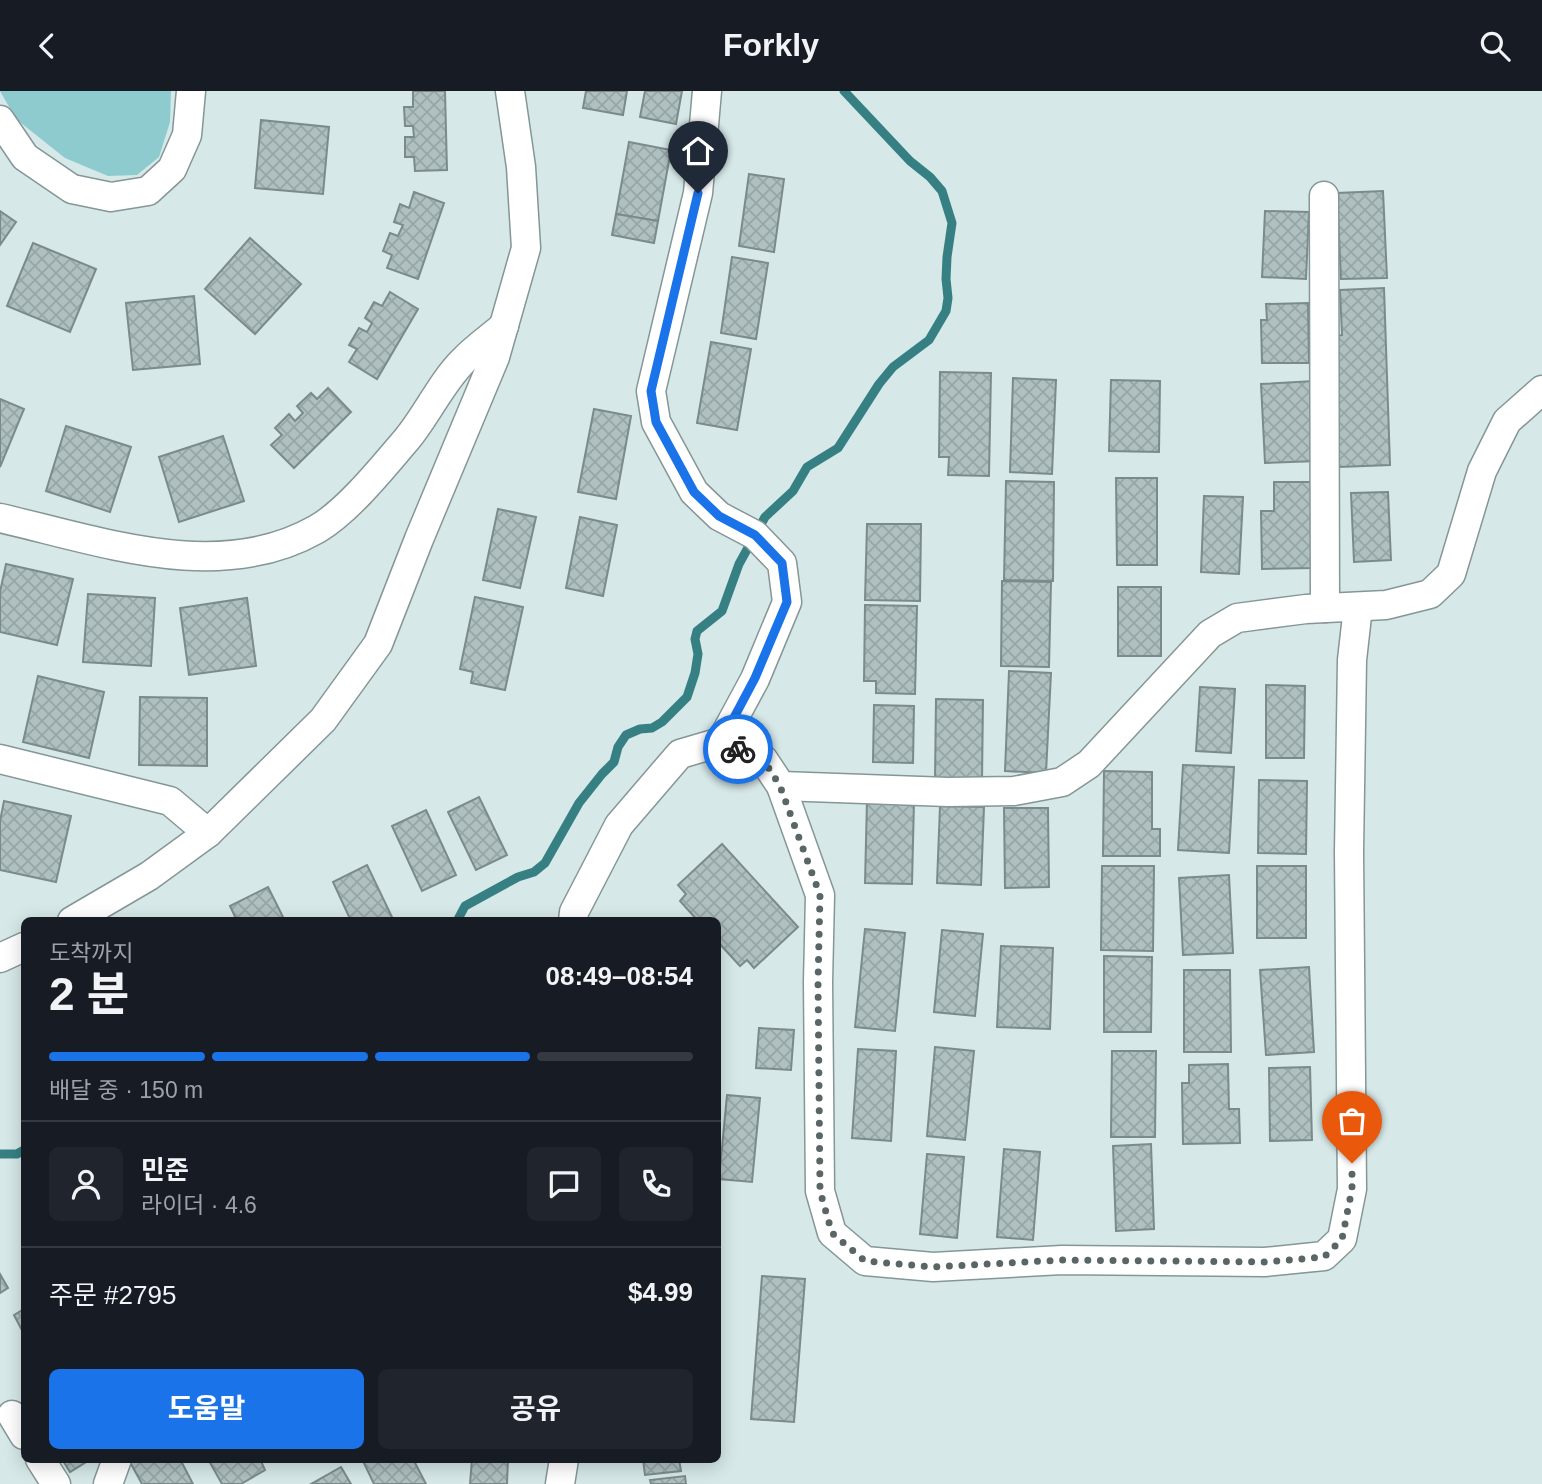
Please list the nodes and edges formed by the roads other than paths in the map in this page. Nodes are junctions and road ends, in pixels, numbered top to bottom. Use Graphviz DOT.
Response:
graph roads {
  1 [pos="191,91"];
  2 [pos="510,91"];
  3 [pos="708,91"];
  4 [pos="0,120"];
  5 [pos="1324,196"];
  6 [pos="504,326"];
  7 [pos="1542,390"];
  8 [pos="0,518"];
  9 [pos="1358,607"];
  10 [pos="1325,608"];
  11 [pos="721,742"];
  12 [pos="0,758"];
  13 [pos="780,786"];
  14 [pos="208,833"];
  15 [pos="79,917"];
  16 [pos="573,917"];
  17 [pos="21,948"];
  18 [pos="0,958"];
  19 [pos="43,1463"];
  20 [pos="116,1463"];
  21 [pos="563,1463"];
  22 [pos="56,1484"];
  23 [pos="108,1484"];
  24 [pos="560,1484"];
  1 -- 4 [label="street"];
  2 -- 6 [label="street"];
  3 -- 11 [label="street"];
  5 -- 10 [label="street"];
  6 -- 8 [label="street"];
  6 -- 14 [label="street"];
  7 -- 9 [label="street"];
  9 -- 10 [label="street"];
  9 -- 13 [label="street"];
  10 -- 13 [label="street"];
  11 -- 13 [label="street"];
  11 -- 16 [label="street"];
  12 -- 14 [label="street"];
  14 -- 15 [label="street"];
  17 -- 18 [label="street"];
  19 -- 22 [label="street"];
  20 -- 23 [label="street"];
  21 -- 24 [label="street"];
}
